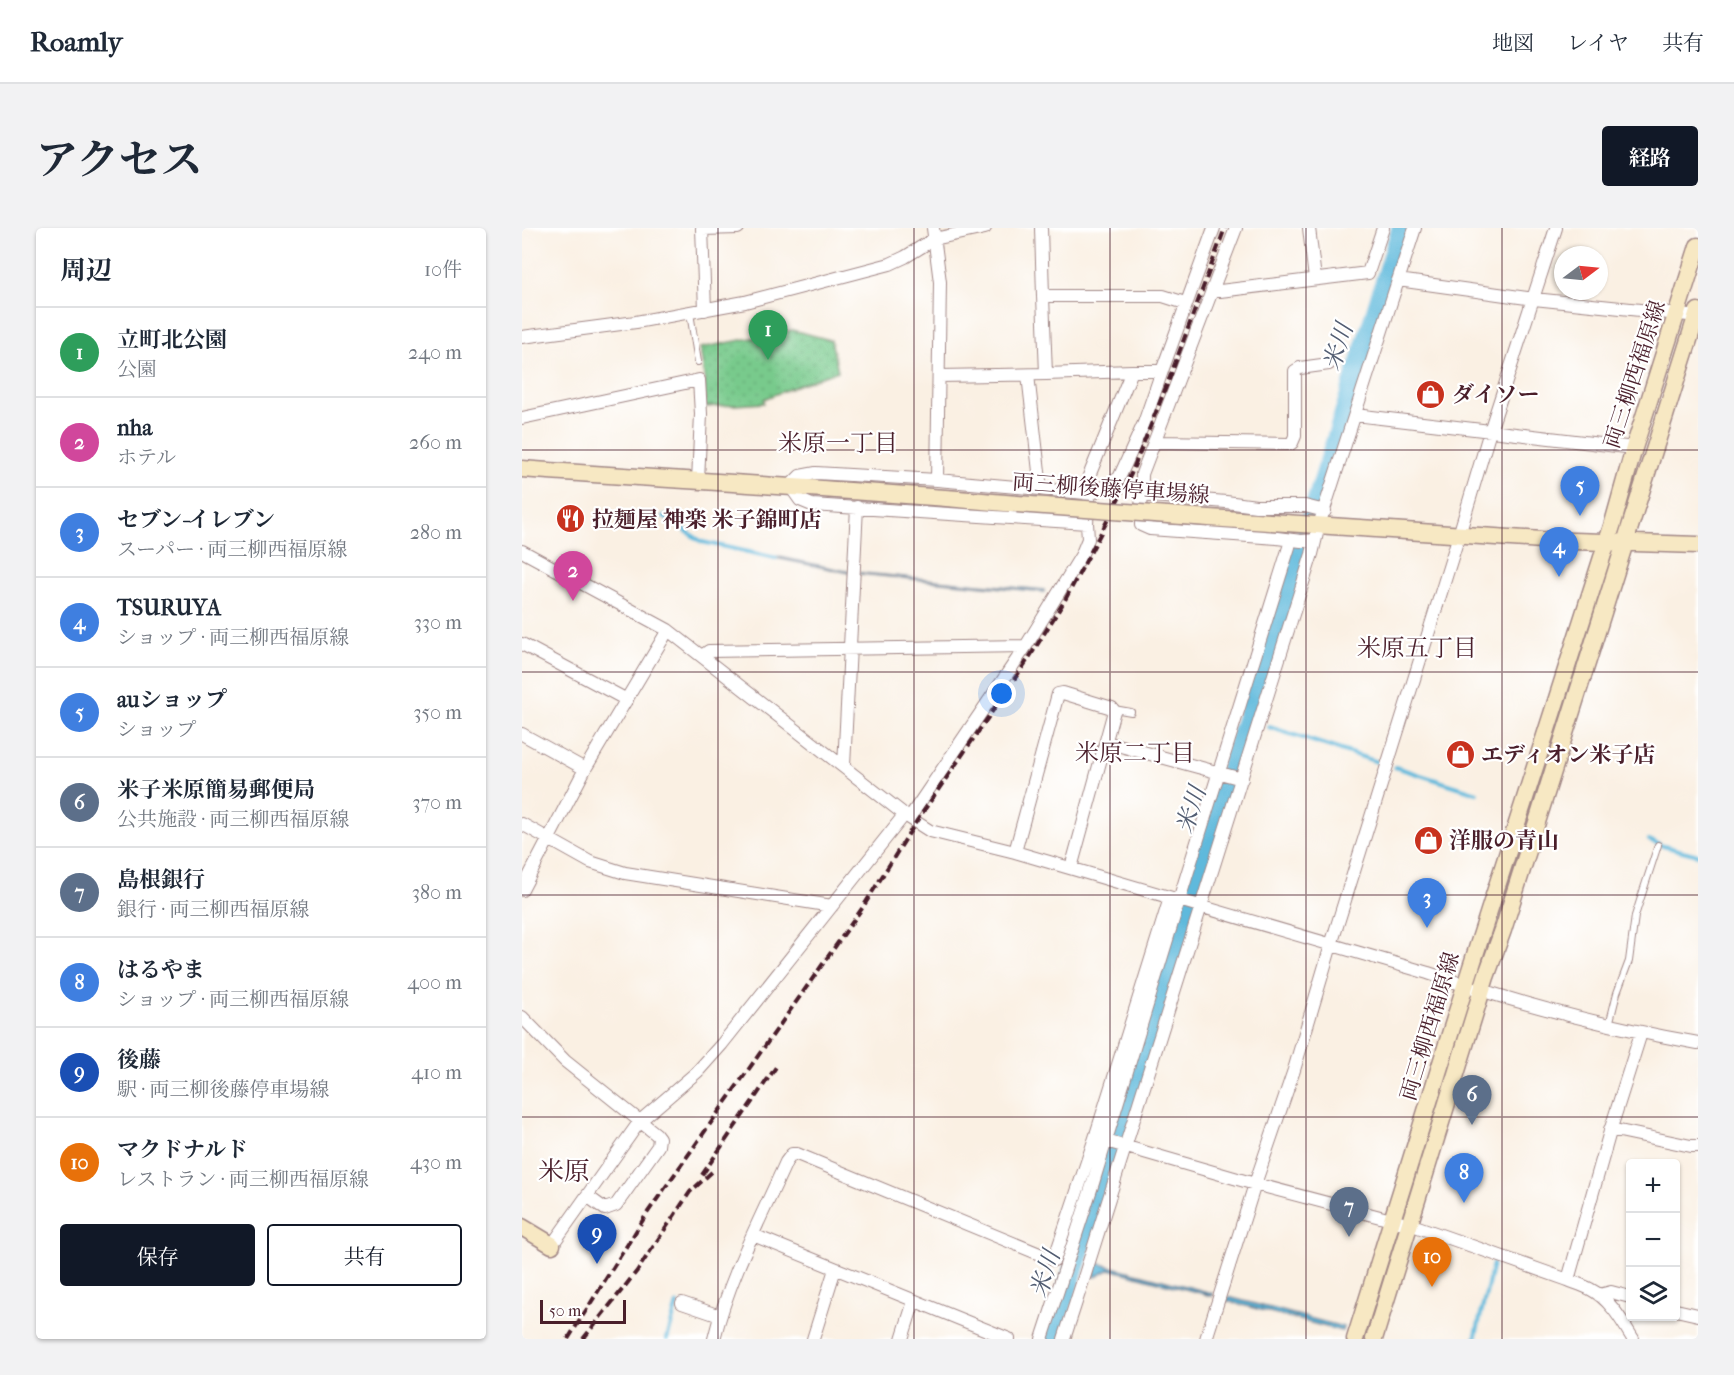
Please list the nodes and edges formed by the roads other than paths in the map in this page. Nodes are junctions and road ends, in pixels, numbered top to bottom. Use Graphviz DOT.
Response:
graph roads {
  1 [pos="738,228"];
  2 [pos="986,228"];
  3 [pos="1041,228"];
  4 [pos="1214,228"];
  5 [pos="1236,228"];
  6 [pos="1309,228"];
  7 [pos="1383,228"];
  8 [pos="1415,228"];
  9 [pos="1556,228"];
  10 [pos="702,229"];
  11 [pos="934,234"];
  12 [pos="1698,246"];
  13 [pos="1315,279"];
  14 [pos="1398,280"];
  15 [pos="1212,290"];
  16 [pos="1043,296"];
  17 [pos="1534,299"];
  18 [pos="1185,303"];
  19 [pos="705,310"];
  20 [pos="690,313"];
  21 [pos="1677,314"];
  22 [pos="1698,315"];
  23 [pos="522,337"];
  24 [pos="698,362"];
  25 [pos="1329,364"];
  26 [pos="1132,371"];
  27 [pos="1162,371"];
  28 [pos="1046,374"];
  29 [pos="1028,375"];
  30 [pos="939,376"];
  31 [pos="1355,415"];
  32 [pos="522,418"];
  33 [pos="1490,431"];
  34 [pos="1154,442"];
  35 [pos="1634,447"];
  36 [pos="522,469"];
  37 [pos="937,480"];
  38 [pos="698,481"];
  39 [pos="790,486"];
  40 [pos="1041,489"];
  41 [pos="1087,494"];
  42 [pos="1141,495"];
  43 [pos="857,507"];
  44 [pos="1087,523"];
  45 [pos="1319,525"];
  46 [pos="1459,535"];
  47 [pos="1606,543"];
  48 [pos="1626,544"];
  49 [pos="1698,545"];
  50 [pos="1289,547"];
  51 [pos="522,550"];
  52 [pos="668,630"];
  53 [pos="522,644"];
  54 [pos="1026,646"];
  55 [pos="850,649"];
  56 [pos="702,656"];
  57 [pos="627,700"];
  58 [pos="1114,708"];
  59 [pos="1131,712"];
  60 [pos="522,734"];
  61 [pos="1106,742"];
  62 [pos="844,766"];
  63 [pos="585,769"];
  64 [pos="1220,772"];
  65 [pos="1239,778"];
  66 [pos="907,816"];
  67 [pos="522,824"];
  68 [pos="550,839"];
  69 [pos="1658,845"];
  70 [pos="1015,852"];
  71 [pos="1071,868"];
  72 [pos="522,890"];
  73 [pos="1176,899"];
  74 [pos="832,906"];
  75 [pos="1199,906"];
  76 [pos="1331,945"];
  77 [pos="1465,986"];
  78 [pos="1482,991"];
  79 [pos="522,1017"];
  80 [pos="1609,1025"];
  81 [pos="1641,1033"];
  82 [pos="1698,1043"];
  83 [pos="640,1121"];
  84 [pos="1610,1129"];
  85 [pos="1100,1140"];
  86 [pos="1698,1146"];
  87 [pos="1125,1147"];
  88 [pos="1255,1184"];
  89 [pos="587,1196"];
  90 [pos="1392,1220"];
  91 [pos="1409,1225"];
  92 [pos="522,1227"];
  93 [pos="753,1235"];
  94 [pos="552,1245"];
  95 [pos="835,1269"];
  96 [pos="1568,1280"];
  97 [pos="1599,1295"];
  98 [pos="1626,1296"];
  99 [pos="914,1301"];
  100 [pos="682,1303"];
  101 [pos="1680,1311"];
  102 [pos="1698,1315"];
  103 [pos="720,1316"];
  104 [pos="992,1336"];
  105 [pos="714,1339"];
  106 [pos="813,1339"];
  107 [pos="902,1339"];
  108 [pos="1009,1339"];
  109 [pos="1042,1339"];
  110 [pos="1064,1339"];
  111 [pos="1206,1339"];
  112 [pos="1355,1339"];
  113 [pos="1374,1339"];
  114 [pos="1632,1339"];
  1 -- 10 [label="street"];
  2 -- 11 [label="street"];
  3 -- 16 [label="street"];
  4 -- 18 [label="street"];
  5 -- 15 [label="street"];
  6 -- 13 [label="street"];
  7 -- 13 [label="street"];
  8 -- 14 [label="street"];
  9 -- 17 [label="street"];
  10 -- 19 [label="street"];
  11 -- 19 [label="street"];
  11 -- 30 [label="street"];
  12 -- 21 [label="main road, 両三柳西福原線"];
  13 -- 15 [label="street"];
  14 -- 17 [label="street"];
  14 -- 31 [label="street"];
  15 -- 34 [label="street"];
  16 -- 18 [label="street"];
  16 -- 28 [label="street"];
  17 -- 21 [label="street"];
  17 -- 33 [label="street"];
  18 -- 27 [label="street"];
  19 -- 20 [label="street"];
  20 -- 23 [label="street"];
  20 -- 24 [label="lane"];
  21 -- 22 [label="street"];
  21 -- 35 [label="main road, 両三柳西福原線"];
  22 -- 48 [label="main road, 両三柳西福原線"];
  25 -- 34 [label="street"];
  26 -- 27 [label="street"];
  26 -- 28 [label="street"];
  26 -- 41 [label="street"];
  27 -- 41 [label="street"];
  28 -- 29 [label="street"];
  29 -- 30 [label="street"];
  29 -- 40 [label="street"];
  30 -- 37 [label="street"];
  31 -- 33 [label="street"];
  31 -- 45 [label="street"];
  32 -- 38 [label="street"];
  33 -- 35 [label="street"];
  33 -- 46 [label="street"];
  34 -- 42 [label="street"];
  35 -- 47 [label="main road, 両三柳西福原線"];
  36 -- 38 [label="main road, 両三柳後藤停車場線"];
  37 -- 39 [label="street"];
  37 -- 40 [label="street"];
  38 -- 39 [label="main road, 両三柳後藤停車場線"];
  39 -- 43 [label="street"];
  39 -- 45 [label="main road, 両三柳後藤停車場線, bridge"];
  40 -- 41 [label="street"];
  41 -- 44 [label="street"];
  42 -- 45 [label="street"];
  42 -- 45 [label="street"];
  43 -- 44 [label="street"];
  43 -- 55 [label="street"];
  44 -- 54 [label="street"];
  45 -- 46 [label="main road, 両三柳後藤停車場線"];
  45 -- 65 [label="street"];
  46 -- 47 [label="main road, 両三柳後藤停車場線"];
  46 -- 76 [label="street"];
  47 -- 48 [label="main road, 両三柳後藤停車場線"];
  47 -- 77 [label="main road, 両三柳西福原線"];
  48 -- 49 [label="main road, 両三柳後藤停車場線"];
  48 -- 78 [label="main road, 両三柳西福原線"];
  50 -- 64 [label="street"];
  51 -- 52 [label="street"];
  52 -- 56 [label="street"];
  52 -- 57 [label="street"];
  53 -- 57 [label="street"];
  54 -- 55 [label="street"];
  54 -- 66 [label="street"];
  55 -- 56 [label="street"];
  55 -- 62 [label="street"];
  56 -- 62 [label="street"];
  57 -- 63 [label="street"];
  58 -- 59 [label="lane"];
  58 -- 61 [label="street"];
  58 -- 70 [label="street"];
  60 -- 63 [label="street"];
  61 -- 64 [label="street"];
  61 -- 71 [label="street"];
  62 -- 66 [label="street"];
  63 -- 68 [label="street"];
  64 -- 65 [label="street"];
  64 -- 73 [label="street"];
  65 -- 75 [label="street"];
  66 -- 70 [label="street"];
  66 -- 74 [label="street"];
  67 -- 68 [label="street"];
  68 -- 72 [label="street"];
  68 -- 74 [label="street"];
  69 -- 80 [label="lane"];
  70 -- 71 [label="street"];
  71 -- 73 [label="street"];
  73 -- 75 [label="street"];
  73 -- 85 [label="street"];
  74 -- 83 [label="street"];
  75 -- 76 [label="street"];
  75 -- 87 [label="street"];
  76 -- 77 [label="street"];
  76 -- 88 [label="street"];
  77 -- 78 [label="street"];
  77 -- 90 [label="main road, 両三柳西福原線"];
  78 -- 80 [label="street"];
  78 -- 91 [label="main road, 両三柳西福原線"];
  79 -- 83 [label="street"];
  80 -- 81 [label="street"];
  81 -- 82 [label="street"];
  81 -- 84 [label="street"];
  83 -- 89 [label="street"];
  83 -- 89 [label="street"];
  84 -- 86 [label="street"];
  84 -- 96 [label="street"];
  85 -- 87 [label="street"];
  85 -- 93 [label="street"];
  85 -- 109 [label="street"];
  87 -- 88 [label="street"];
  87 -- 110 [label="street"];
  88 -- 90 [label="street"];
  88 -- 111 [label="street"];
  89 -- 94 [label="street"];
  90 -- 91 [label="street"];
  90 -- 112 [label="main road, 両三柳西福原線"];
  91 -- 96 [label="street"];
  91 -- 113 [label="main road, 両三柳西福原線"];
  92 -- 94 [label="main road"];
  93 -- 95 [label="street"];
  93 -- 103 [label="street"];
  95 -- 99 [label="street"];
  95 -- 106 [label="street"];
  96 -- 97 [label="street"];
  97 -- 98 [label="street"];
  97 -- 114 [label="street"];
  99 -- 104 [label="street"];
  99 -- 107 [label="street"];
  100 -- 103 [label="street"];
  101 -- 102 [label="street"];
  103 -- 105 [label="street"];
  104 -- 108 [label="street"];
}
